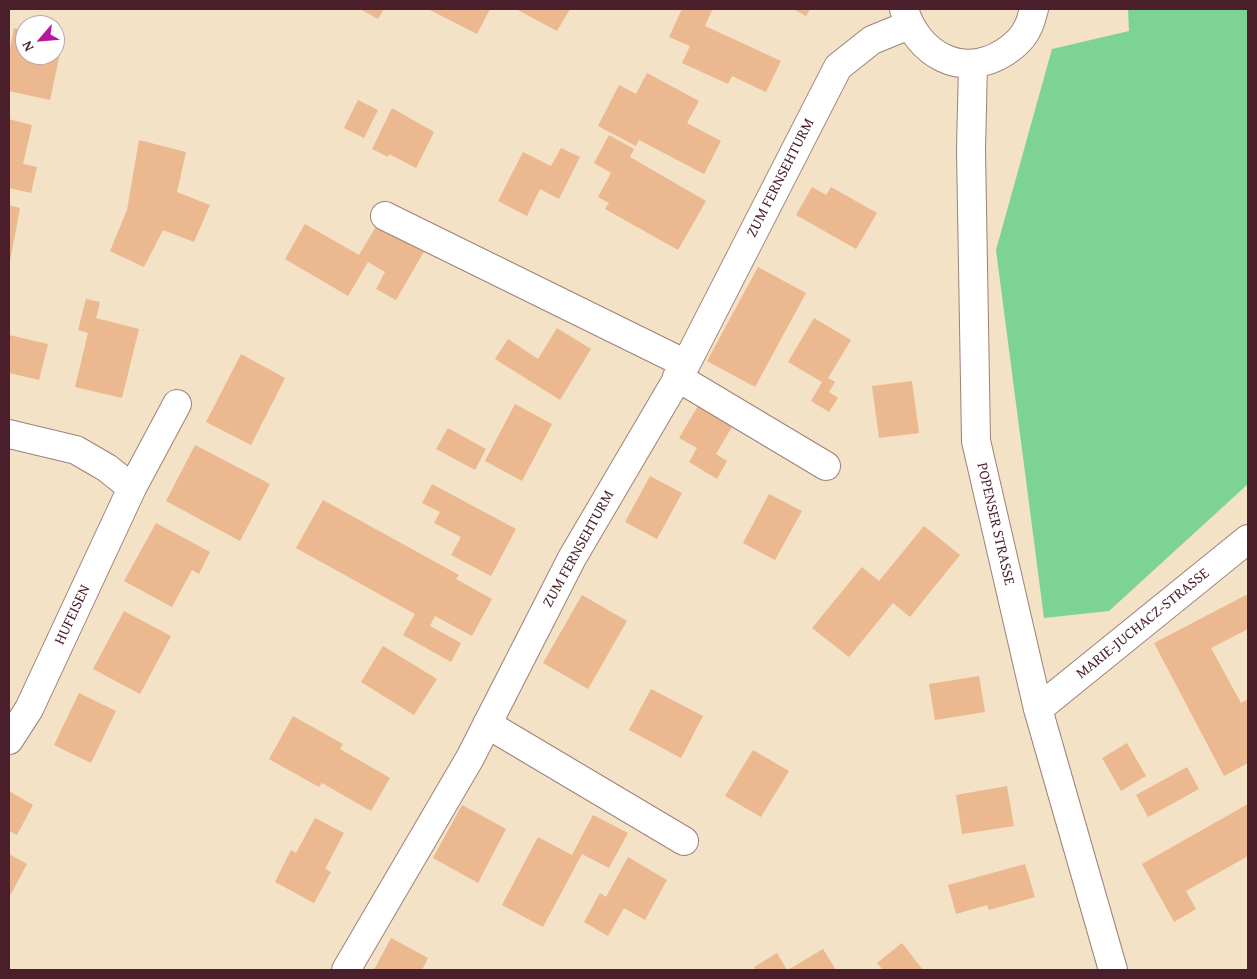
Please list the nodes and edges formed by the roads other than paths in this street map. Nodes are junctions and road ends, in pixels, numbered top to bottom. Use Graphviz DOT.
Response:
graph roads {
  1 [pos="1034,9"];
  2 [pos="907,17"];
  3 [pos="973,64"];
  4 [pos="385,216"];
  5 [pos="681,370"];
  6 [pos="177,404"];
  7 [pos="9,434"];
  8 [pos="826,466"];
  9 [pos="132,488"];
  10 [pos="1248,539"];
  11 [pos="1038,709"];
  12 [pos="487,724"];
  13 [pos="9,740"];
  14 [pos="684,841"];
  15 [pos="346,970"];
  16 [pos="1113,970"];
  1 -- 3 [label="street"];
  2 -- 3 [label="street"];
  2 -- 5 [label="street, ZUM FERNSEHTURM"];
  3 -- 11 [label="street, POPENSER STRASSE"];
  4 -- 5 [label="street"];
  5 -- 8 [label="street"];
  5 -- 12 [label="street, ZUM FERNSEHTURM"];
  6 -- 9 [label="street, HUFEISEN"];
  7 -- 9 [label="street"];
  9 -- 13 [label="street, HUFEISEN"];
  10 -- 11 [label="street, MARIE-JUCHACZ-STRASSE"];
  11 -- 16 [label="street, POPENSER STRASSE"];
  12 -- 14 [label="street"];
  12 -- 15 [label="street, ZUM FERNSEHTURM"];
}
